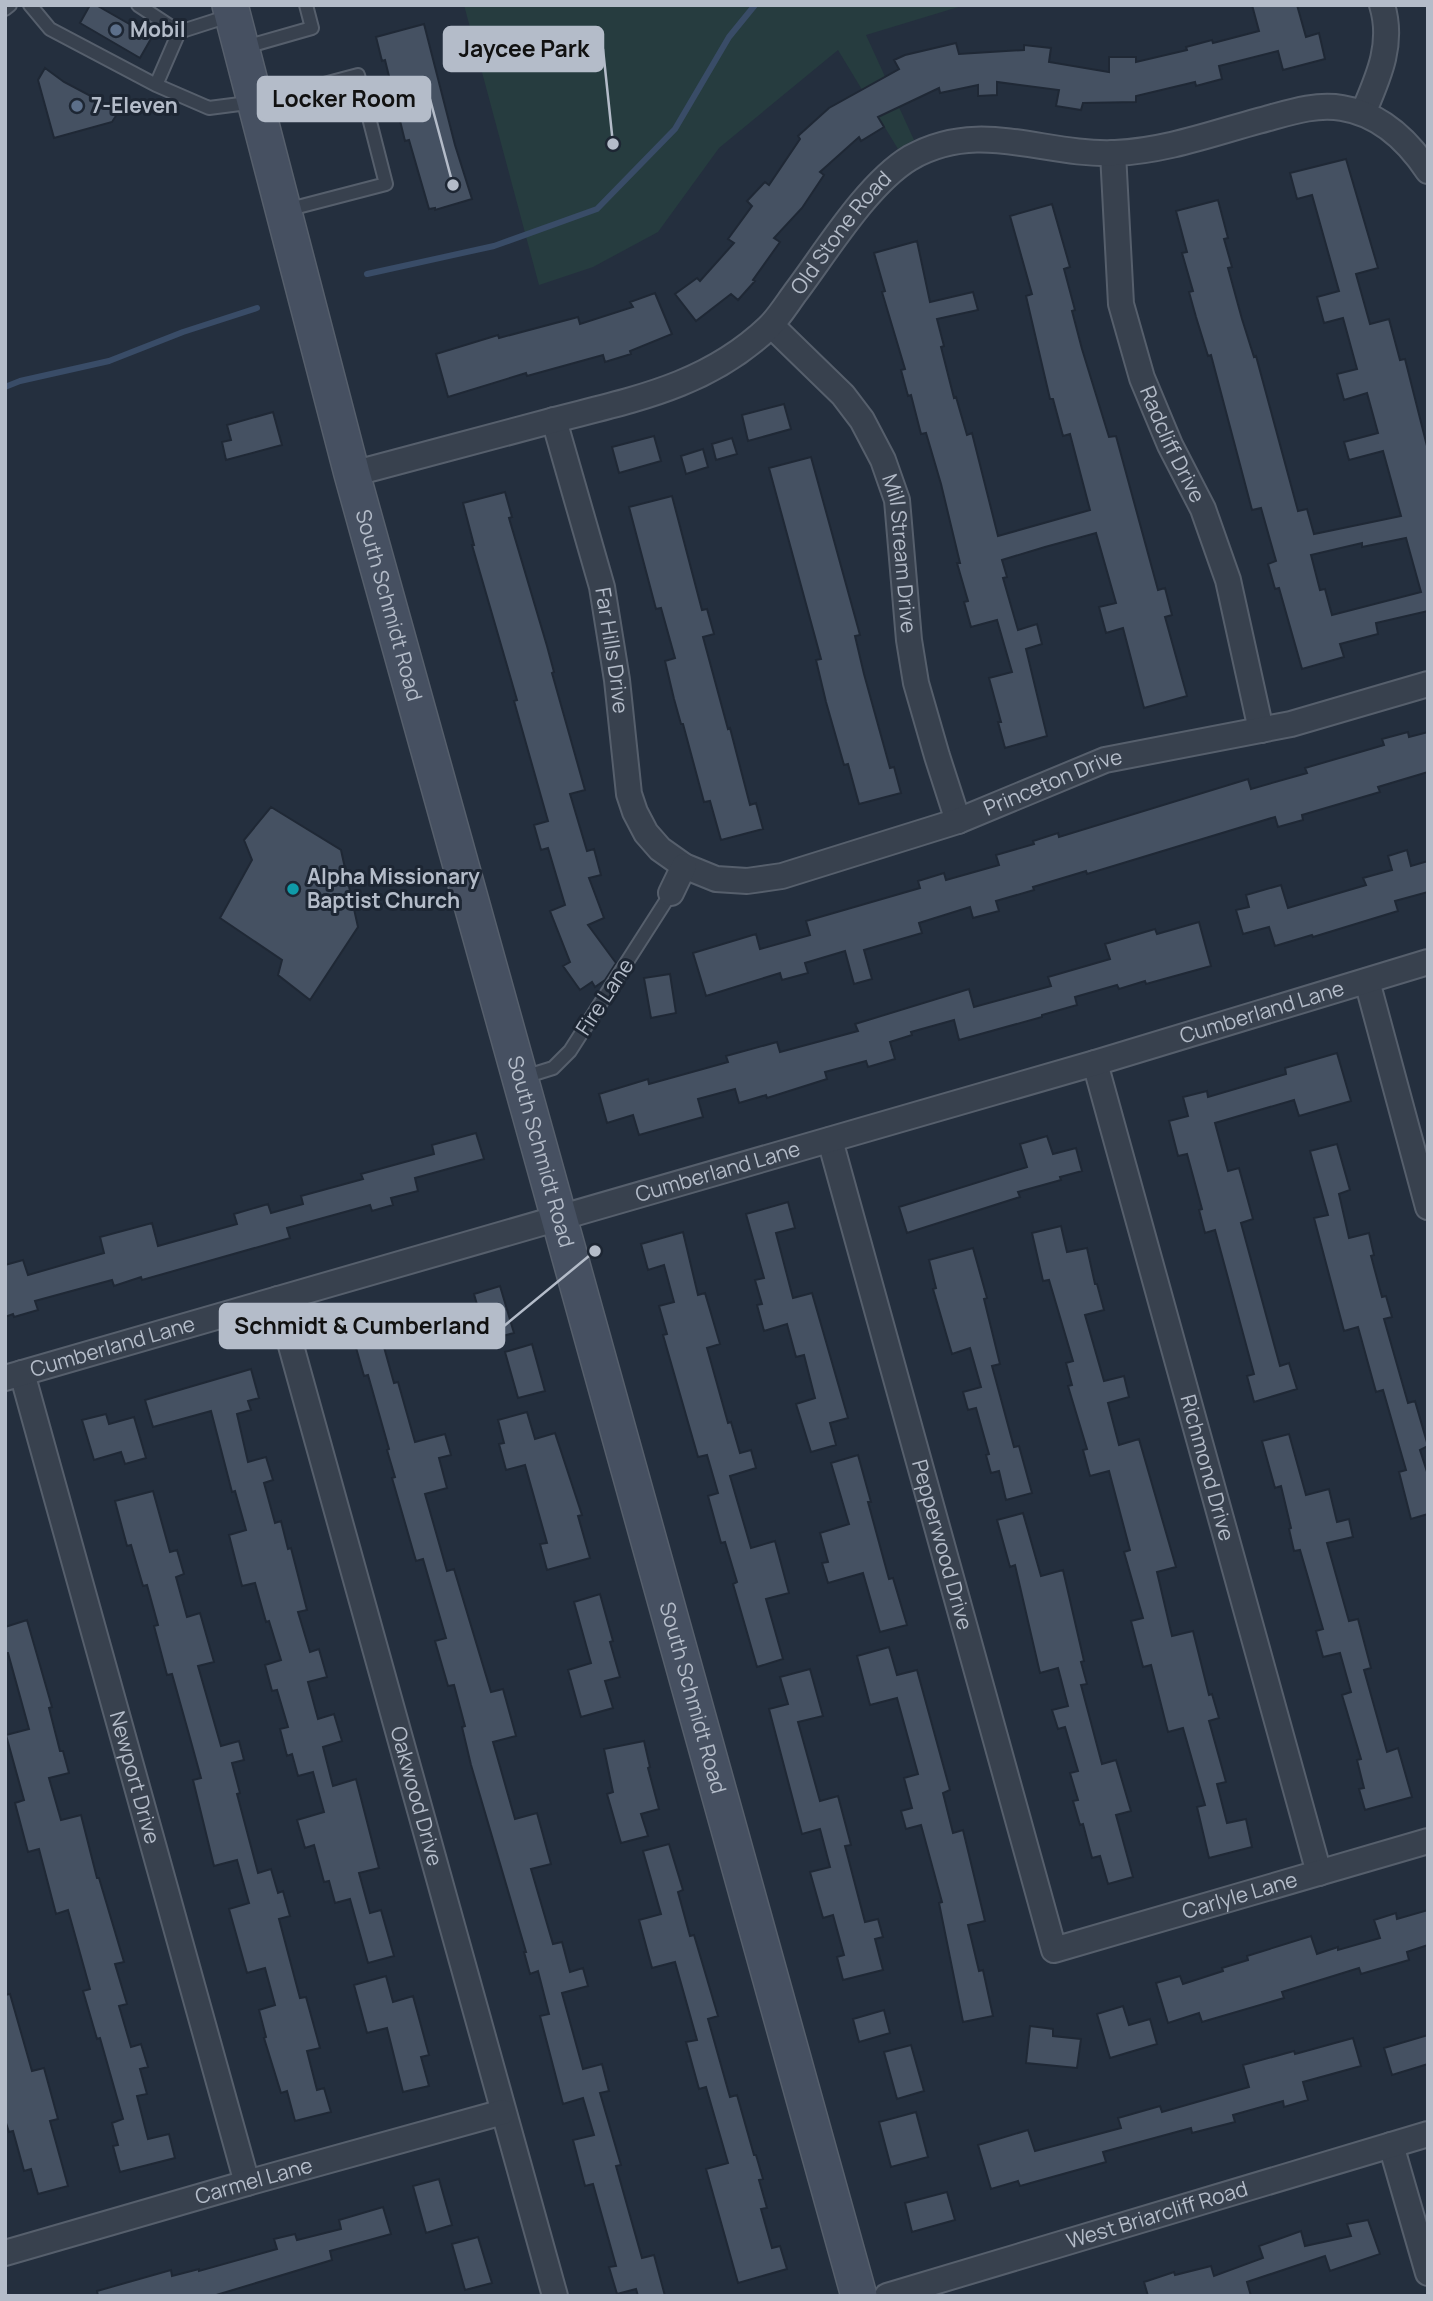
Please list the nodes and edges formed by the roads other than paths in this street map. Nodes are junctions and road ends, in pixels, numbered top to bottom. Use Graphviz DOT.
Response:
graph roads {
  1 [pos="10,5"];
  2 [pos="30,5"];
  3 [pos="138,5"];
  4 [pos="306,5"];
  5 [pos="1382,5"];
  6 [pos="5,9"];
  7 [pos="232,10"];
  8 [pos="179,32"];
  9 [pos="242,48"];
  10 [pos="156,85"];
  11 [pos="256,102"];
  12 [pos="1363,113"];
  13 [pos="1113,153"];
  14 [pos="1428,171"];
  15 [pos="284,211"];
  16 [pos="771,325"];
  17 [pos="554,420"];
  18 [pos="352,474"];
  19 [pos="1428,684"];
  20 [pos="1261,730"];
  21 [pos="958,821"];
  22 [pos="684,866"];
  23 [pos="671,893"];
  24 [pos="1428,962"];
  25 [pos="1367,981"];
  26 [pos="1095,1063"];
  27 [pos="520,1078"];
  28 [pos="830,1140"];
  29 [pos="1428,1207"];
  30 [pos="561,1218"];
  31 [pos="278,1299"];
  32 [pos="14,1376"];
  33 [pos="1428,1841"];
  34 [pos="1319,1872"];
  35 [pos="1054,1950"];
  36 [pos="503,2112"];
  37 [pos="1428,2134"];
  38 [pos="1391,2145"];
  39 [pos="247,2183"];
  40 [pos="5,2253"];
  41 [pos="1428,2273"];
  42 [pos="555,2296"];
  43 [pos="859,2296"];
  44 [pos="887,2296"];
  1 -- 6 [label="lane"];
  2 -- 10 [label="lane"];
  3 -- 8 [label="lane"];
  4 -- 9 [label="lane"];
  5 -- 12 [label="street"];
  7 -- 8 [label="lane"];
  7 -- 9 [label="street, South Schmidt Road"];
  8 -- 10 [label="lane"];
  9 -- 11 [label="street, South Schmidt Road"];
  10 -- 11 [label="lane"];
  11 -- 15 [label="street, South Schmidt Road"];
  11 -- 15 [label="lane"];
  12 -- 13 [label="street, Old Stone Road"];
  12 -- 14 [label="street"];
  13 -- 16 [label="street, Old Stone Road"];
  13 -- 20 [label="street, Radcliff Drive"];
  15 -- 18 [label="street, South Schmidt Road"];
  16 -- 17 [label="street, Old Stone Road"];
  16 -- 21 [label="street, Mill Stream Drive"];
  17 -- 18 [label="street, Old Stone Road"];
  17 -- 22 [label="street, Far Hills Drive"];
  18 -- 27 [label="street, South Schmidt Road"];
  19 -- 20 [label="street, Princeton Drive"];
  20 -- 21 [label="street, Princeton Drive"];
  21 -- 22 [label="street, Princeton Drive"];
  22 -- 23 [label="street"];
  23 -- 27 [label="lane, Fire Lane"];
  24 -- 25 [label="street, Cumberland Lane"];
  25 -- 26 [label="street, Cumberland Lane"];
  25 -- 29 [label="street"];
  26 -- 28 [label="street, Cumberland Lane"];
  26 -- 34 [label="street, Richmond Drive"];
  27 -- 30 [label="street, South Schmidt Road"];
  28 -- 30 [label="street, Cumberland Lane"];
  28 -- 35 [label="street, Pepperwood Drive"];
  30 -- 31 [label="street, Cumberland Lane"];
  30 -- 43 [label="street, South Schmidt Road"];
  31 -- 32 [label="street, Cumberland Lane"];
  31 -- 36 [label="street, Oakwood Drive"];
  32 -- 39 [label="street, Newport Drive"];
  33 -- 34 [label="street, Carlyle Lane"];
  34 -- 35 [label="street, Carlyle Lane"];
  36 -- 39 [label="street, Carmel Lane"];
  36 -- 42 [label="street, Oakwood Drive"];
  37 -- 38 [label="street, West Briarcliff Road"];
  38 -- 41 [label="street"];
  38 -- 44 [label="street, West Briarcliff Road"];
  39 -- 40 [label="street, Carmel Lane"];
}
